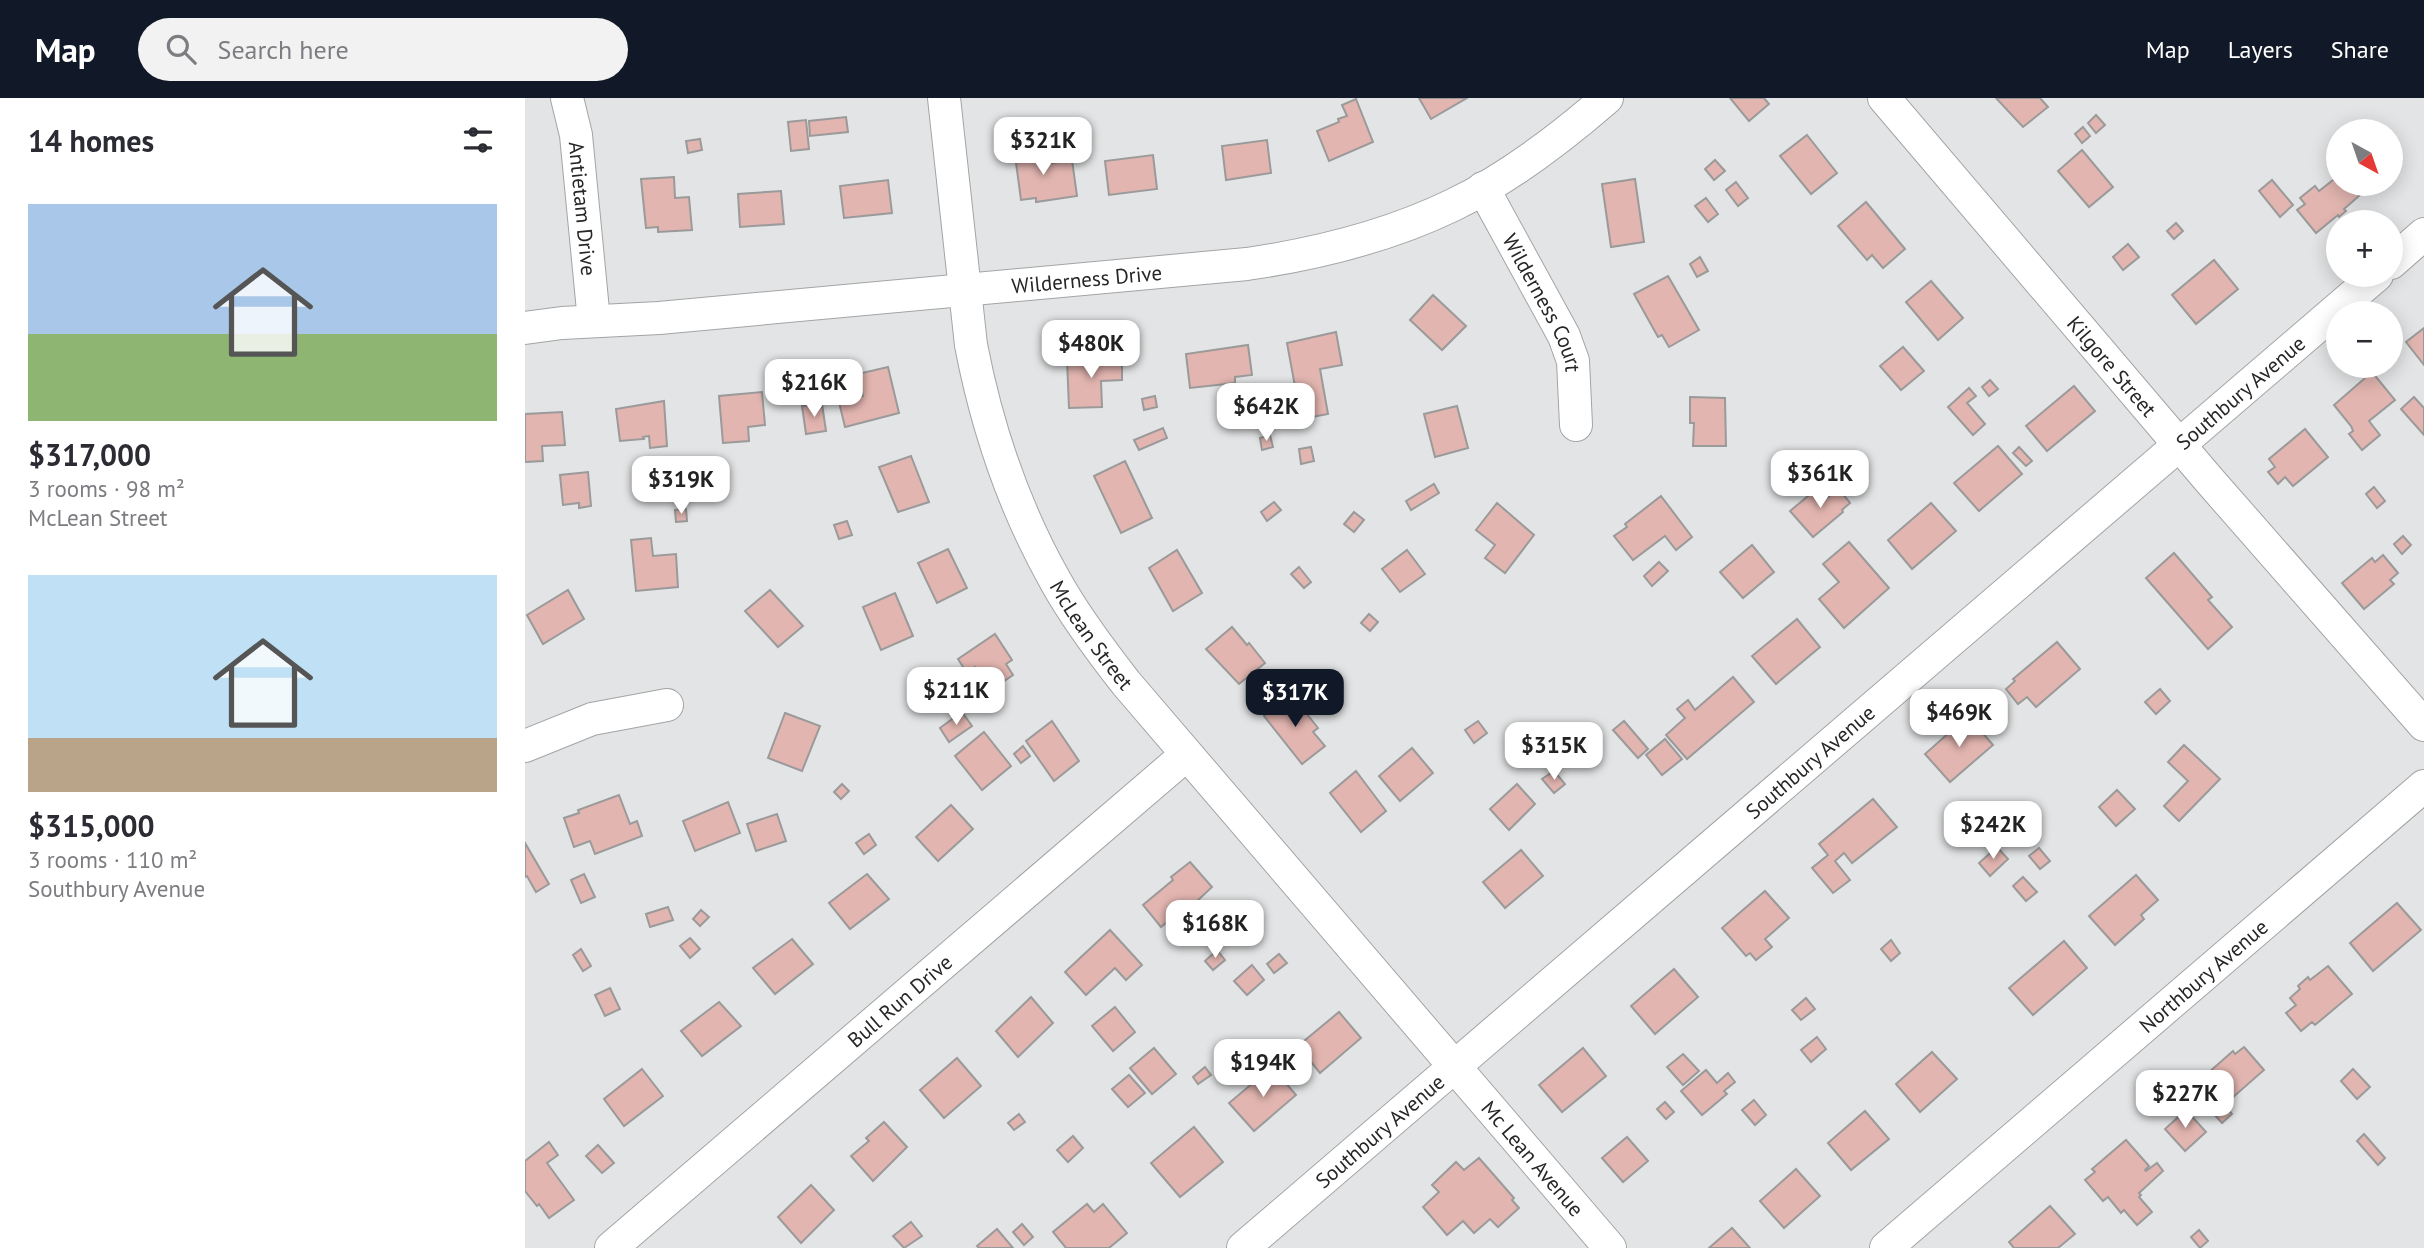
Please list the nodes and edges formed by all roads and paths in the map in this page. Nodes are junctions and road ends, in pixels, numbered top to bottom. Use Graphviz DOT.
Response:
graph roads {
  1 [pos="567,98"];
  2 [pos="944,98"];
  3 [pos="1607,98"];
  4 [pos="1884,98"];
  5 [pos="1483,188"];
  6 [pos="2424,234"];
  7 [pos="2403,252"];
  8 [pos="2363,287"];
  9 [pos="965,290"];
  10 [pos="594,321"];
  11 [pos="525,328"];
  12 [pos="1576,425"];
  13 [pos="2179,443"];
  14 [pos="667,705"];
  15 [pos="2424,726"];
  16 [pos="525,746"];
  17 [pos="1186,755"];
  18 [pos="2424,786"];
  19 [pos="1454,1067"];
  20 [pos="611,1248"];
  21 [pos="1243,1248"];
  22 [pos="1609,1248"];
  23 [pos="1886,1248"];
  1 -- 10 [label="street, Antietam Drive"];
  2 -- 9 [label="street, McLean Street"];
  3 -- 5 [label="street, Wilderness Drive"];
  4 -- 13 [label="street, Kilgore Street"];
  5 -- 9 [label="street, Wilderness Drive"];
  5 -- 12 [label="street, Wilderness Court"];
  6 -- 7 [label="street"];
  8 -- 13 [label="street, Southbury Avenue"];
  9 -- 10 [label="street, Wilderness Drive"];
  9 -- 17 [label="street, McLean Street"];
  10 -- 11 [label="street, Wilderness Drive"];
  13 -- 15 [label="street, Kilgore Street"];
  13 -- 19 [label="street, Southbury Avenue"];
  14 -- 16 [label="street"];
  17 -- 19 [label="street, McLean Street"];
  17 -- 20 [label="street, Bull Run Drive"];
  18 -- 23 [label="street, Northbury Avenue"];
  19 -- 21 [label="street, Southbury Avenue"];
  19 -- 22 [label="street, Mc Lean Avenue"];
}
